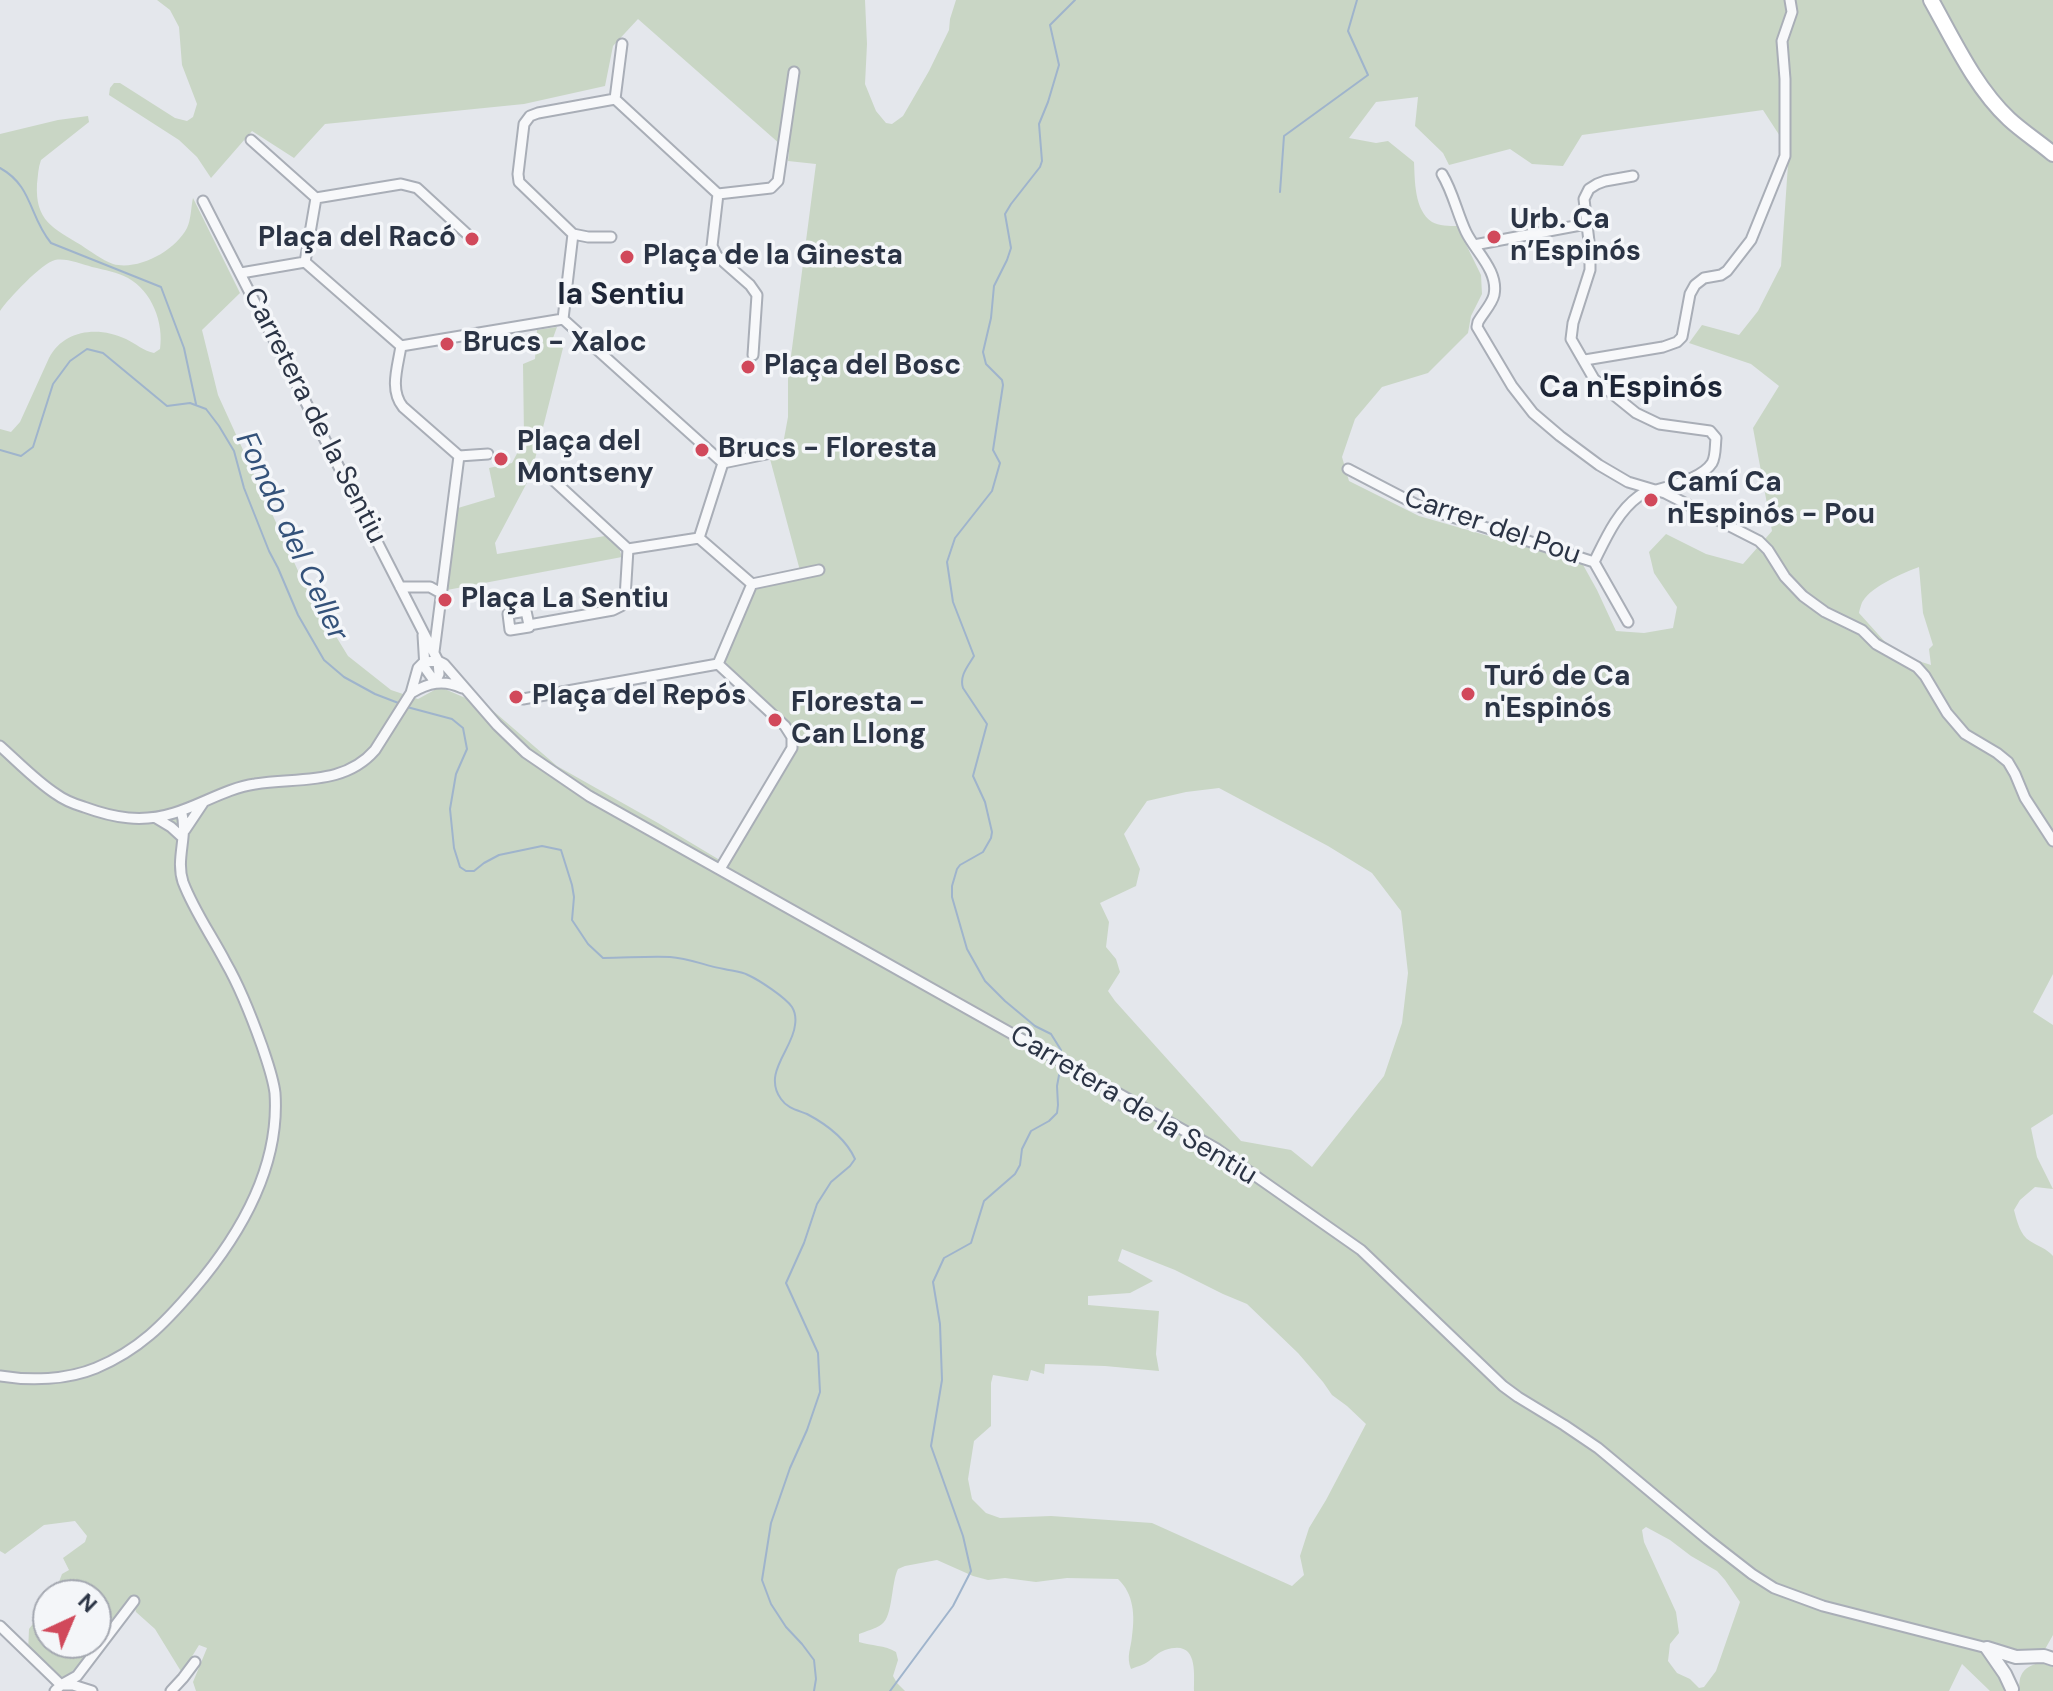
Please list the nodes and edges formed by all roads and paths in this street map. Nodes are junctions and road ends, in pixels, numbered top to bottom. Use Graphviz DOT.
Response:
graph roads {
  1 [pos="1790,0"];
  2 [pos="1934,0"];
  3 [pos="622,44"];
  4 [pos="794,72"];
  5 [pos="615,99"];
  6 [pos="251,140"];
  7 [pos="2053,151"];
  8 [pos="1442,174"];
  9 [pos="1633,176"];
  10 [pos="718,194"];
  11 [pos="316,198"];
  12 [pos="203,201"];
  13 [pos="1586,224"];
  14 [pos="467,234"];
  15 [pos="573,234"];
  16 [pos="611,237"];
  17 [pos="1474,245"];
  18 [pos="305,262"];
  19 [pos="241,273"];
  20 [pos="563,319"];
  21 [pos="401,346"];
  22 [pos="753,355"];
  23 [pos="1585,360"];
  24 [pos="776,452"];
  25 [pos="488,454"];
  26 [pos="459,456"];
  27 [pos="723,463"];
  28 [pos="1348,469"];
  29 [pos="551,478"];
  30 [pos="1657,490"];
  31 [pos="699,538"];
  32 [pos="628,549"];
  33 [pos="1594,562"];
  34 [pos="819,570"];
  35 [pos="443,575"];
  36 [pos="752,584"];
  37 [pos="400,587"];
  38 [pos="430,587"];
  39 [pos="441,593"];
  40 [pos="1628,622"];
  41 [pos="529,625"];
  42 [pos="423,632"];
  43 [pos="438,658"];
  44 [pos="424,662"];
  45 [pos="718,664"];
  46 [pos="435,682"];
  47 [pos="468,692"];
  48 [pos="409,696"];
  49 [pos="523,699"];
  50 [pos="0,746"];
  51 [pos="203,803"];
  52 [pos="177,812"];
  53 [pos="156,818"];
  54 [pos="182,837"];
  55 [pos="2053,841"];
  56 [pos="720,869"];
  57 [pos="0,1376"];
  58 [pos="134,1601"];
  59 [pos="1,1628"];
  60 [pos="2053,1645"];
  61 [pos="1987,1648"];
  62 [pos="2044,1657"];
  63 [pos="195,1662"];
  64 [pos="58,1688"];
  65 [pos="2013,1690"];
  66 [pos="92,1691"];
  67 [pos="171,1691"];
  1 -- 23 [label="street"];
  2 -- 7 [label="main road"];
  3 -- 5 [label="street"];
  4 -- 10 [label="street"];
  5 -- 10 [label="street"];
  5 -- 15 [label="street"];
  6 -- 11 [label="street"];
  8 -- 17 [label="street"];
  9 -- 13 [label="street"];
  10 -- 22 [label="street"];
  11 -- 14 [label="street"];
  11 -- 18 [label="street"];
  12 -- 19 [label="street, Carretera de la Sentiu"];
  13 -- 17 [label="street"];
  13 -- 23 [label="street"];
  15 -- 16 [label="street"];
  15 -- 20 [label="street"];
  17 -- 30 [label="street"];
  18 -- 19 [label="street"];
  18 -- 21 [label="street"];
  19 -- 37 [label="street, Carretera de la Sentiu"];
  20 -- 21 [label="street"];
  20 -- 27 [label="street"];
  21 -- 26 [label="street"];
  23 -- 30 [label="street, Carrer del Pou"];
  24 -- 27 [label="street"];
  25 -- 26 [label="street"];
  26 -- 35 [label="street"];
  27 -- 31 [label="street"];
  28 -- 33 [label="street, Carrer del Pou"];
  29 -- 32 [label="street"];
  30 -- 33 [label="street, Carrer del Pou"];
  30 -- 55 [label="street"];
  31 -- 32 [label="street"];
  31 -- 36 [label="street"];
  32 -- 41 [label="street"];
  33 -- 40 [label="street, Carrer del Pou"];
  34 -- 36 [label="street"];
  35 -- 38 [label="street"];
  35 -- 39 [label="street"];
  36 -- 45 [label="street"];
  37 -- 38 [label="street"];
  37 -- 42 [label="street, Carretera de la Sentiu"];
  38 -- 39 [label="street"];
  39 -- 43 [label="street"];
  42 -- 43 [label="street, Carretera de la Sentiu"];
  42 -- 44 [label="street"];
  43 -- 44 [label="street"];
  43 -- 46 [label="street"];
  43 -- 47 [label="street, Carretera de la Sentiu"];
  44 -- 46 [label="street"];
  44 -- 48 [label="street"];
  45 -- 49 [label="street"];
  45 -- 56 [label="street"];
  46 -- 47 [label="street"];
  46 -- 48 [label="street"];
  47 -- 56 [label="street, Carretera de la Sentiu"];
  48 -- 51 [label="street"];
  50 -- 53 [label="street"];
  51 -- 52 [label="street"];
  51 -- 54 [label="street"];
  52 -- 53 [label="street"];
  52 -- 54 [label="street"];
  53 -- 54 [label="street"];
  54 -- 57 [label="street"];
  56 -- 61 [label="street, Carretera de la Sentiu"];
  58 -- 64 [label="street"];
  59 -- 64 [label="street"];
  60 -- 62 [label="street"];
  61 -- 62 [label="street, Carretera de la Sentiu"];
  61 -- 65 [label="street"];
  62 -- 65 [label="street"];
  63 -- 67 [label="street"];
  64 -- 66 [label="street"];
}
